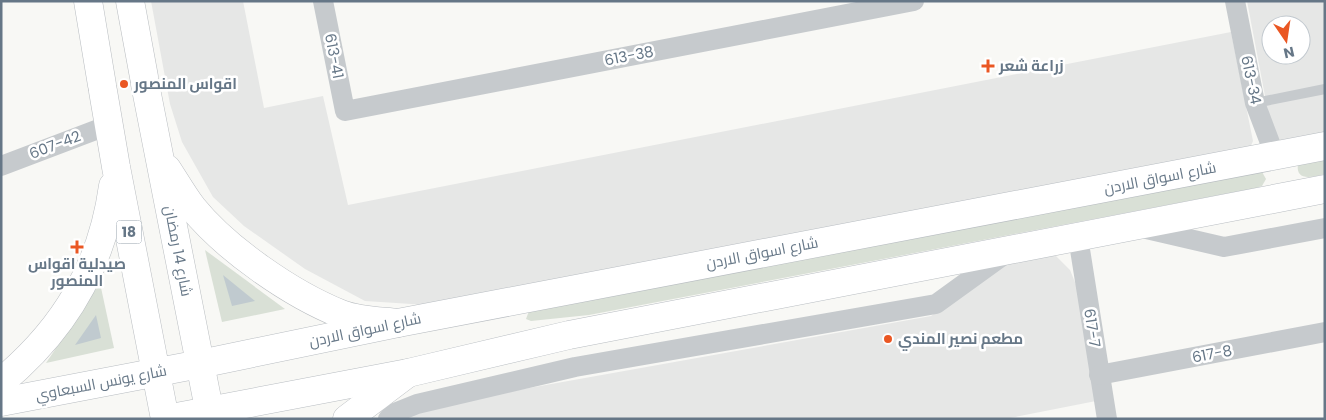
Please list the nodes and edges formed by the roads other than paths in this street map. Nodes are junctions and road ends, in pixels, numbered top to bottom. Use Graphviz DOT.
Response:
graph roads {
  1 [pos="88,1"];
  2 [pos="130,1"];
  3 [pos="323,1"];
  4 [pos="914,1"];
  5 [pos="1235,1"];
  6 [pos="1325,89"];
  7 [pos="1255,103"];
  8 [pos="345,111"];
  9 [pos="109,125"];
  10 [pos="1325,146"];
  11 [pos="1275,156"];
  12 [pos="160,158"];
  13 [pos="1,166"];
  14 [pos="116,167"];
  15 [pos="1325,189"];
  16 [pos="1285,196"];
  17 [pos="1138,227"];
  18 [pos="1325,228"];
  19 [pos="1078,236"];
  20 [pos="1013,249"];
  21 [pos="398,323"];
  22 [pos="1325,332"];
  23 [pos="569,335"];
  24 [pos="200,364"];
  25 [pos="575,367"];
  26 [pos="156,372"];
  27 [pos="408,373"];
  28 [pos="1099,375"];
  29 [pos="1,382"];
  30 [pos="1,402"];
  31 [pos="210,415"];
  32 [pos="166,419"];
  33 [pos="347,419"];
  34 [pos="388,419"];
  35 [pos="1107,419"];
  1 -- 9 [label="main road, 18"];
  2 -- 12 [label="main road, شارع 14 رمضان"];
  3 -- 8 [label="street, 613-41"];
  4 -- 8 [label="street, 613-38"];
  5 -- 7 [label="street, 613-34"];
  6 -- 7 [label="lane"];
  7 -- 11 [label="street, 613-34"];
  9 -- 13 [label="street, 607-42"];
  9 -- 14 [label="main road, 18"];
  10 -- 11 [label="main road, شارع اسواق الاردن"];
  11 -- 16 [label="main road"];
  11 -- 21 [label="main road, شارع اسواق الاردن"];
  12 -- 21 [label="main road"];
  12 -- 24 [label="main road, شارع 14 رمضان"];
  14 -- 26 [label="main road, 18"];
  14 -- 29 [label="main road"];
  15 -- 16 [label="main road"];
  16 -- 17 [label="main road"];
  17 -- 18 [label="street"];
  17 -- 19 [label="main road"];
  19 -- 20 [label="main road"];
  19 -- 28 [label="street, 617-7"];
  20 -- 23 [label="main road"];
  20 -- 25 [label="street"];
  21 -- 24 [label="main road, شارع اسواق الاردن"];
  22 -- 28 [label="street, 617-8"];
  23 -- 25 [label="street"];
  23 -- 27 [label="main road"];
  24 -- 26 [label="main road, شارع يونس السبعاوي"];
  24 -- 31 [label="main road, شارع 14 رمضان"];
  25 -- 34 [label="street"];
  26 -- 30 [label="main road, شارع يونس السبعاوي"];
  26 -- 32 [label="main road, 18"];
  27 -- 31 [label="main road"];
  27 -- 33 [label="main road"];
  28 -- 35 [label="street, 617-7"];
  31 -- 32 [label="main road"];
}
